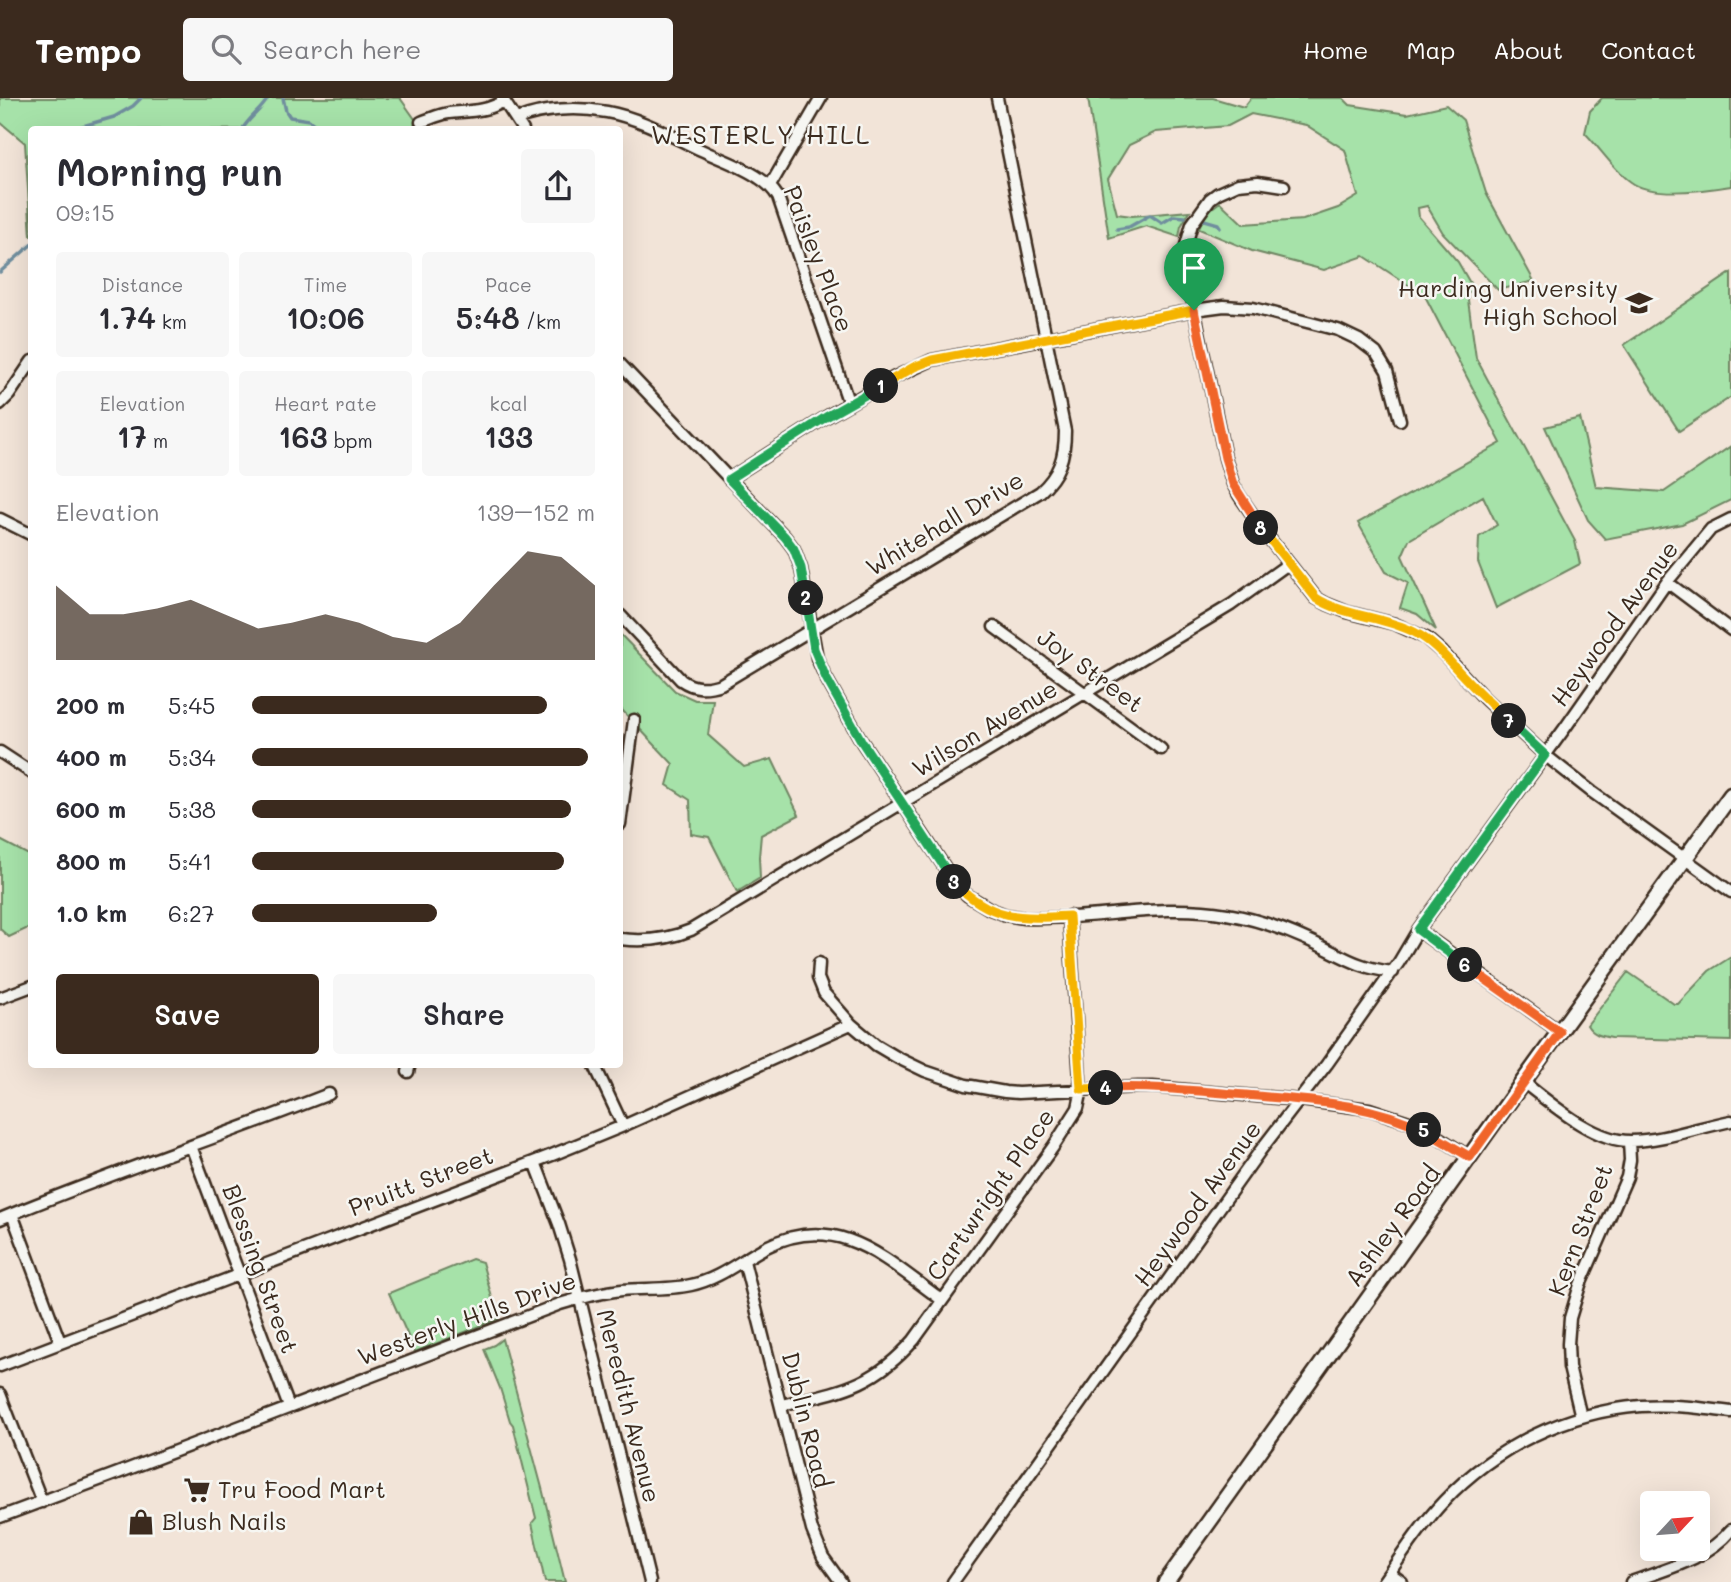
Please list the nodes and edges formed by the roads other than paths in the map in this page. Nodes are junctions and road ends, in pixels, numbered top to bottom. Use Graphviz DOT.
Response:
graph roads {
  1 [pos="821,98"];
  2 [pos="997,98"];
  3 [pos="503,100"];
  4 [pos="517,119"];
  5 [pos="421,122"];
  6 [pos="521,126"];
  7 [pos="770,186"];
  8 [pos="1284,186"];
  9 [pos="1194,310"];
  10 [pos="1046,339"];
  11 [pos="28,367"];
  12 [pos="623,367"];
  13 [pos="0,404"];
  14 [pos="849,404"];
  15 [pos="1400,420"];
  16 [pos="729,479"];
  17 [pos="0,519"];
  18 [pos="1731,519"];
  19 [pos="28,533"];
  20 [pos="1288,564"];
  21 [pos="1667,582"];
  22 [pos="623,618"];
  23 [pos="994,627"];
  24 [pos="1731,630"];
  25 [pos="811,631"];
  26 [pos="1085,693"];
  27 [pos="634,720"];
  28 [pos="1161,749"];
  29 [pos="0,752"];
  30 [pos="1545,755"];
  31 [pos="28,770"];
  32 [pos="1731,795"];
  33 [pos="623,802"];
  34 [pos="901,803"];
  35 [pos="1685,860"];
  36 [pos="1731,892"];
  37 [pos="1069,916"];
  38 [pos="1418,930"];
  39 [pos="623,940"];
  40 [pos="819,963"];
  41 [pos="1393,972"];
  42 [pos="28,988"];
  43 [pos="0,998"];
  44 [pos="851,1024"];
  45 [pos="1560,1032"];
  46 [pos="596,1068"];
  47 [pos="1523,1082"];
  48 [pos="1081,1089"];
  49 [pos="329,1094"];
  50 [pos="1300,1100"];
  51 [pos="1731,1121"];
  52 [pos="623,1126"];
  53 [pos="1629,1141"];
  54 [pos="191,1146"];
  55 [pos="1470,1157"];
  56 [pos="535,1162"];
  57 [pos="12,1214"];
  58 [pos="0,1219"];
  59 [pos="744,1261"];
  60 [pos="239,1274"];
  61 [pos="579,1298"];
  62 [pos="942,1300"];
  63 [pos="60,1342"];
  64 [pos="0,1366"];
  65 [pos="0,1394"];
  66 [pos="781,1405"];
  67 [pos="289,1407"];
  68 [pos="1731,1412"];
  69 [pos="1581,1417"];
  70 [pos="42,1502"];
  71 [pos="0,1517"];
  72 [pos="1731,1530"];
  73 [pos="1386,1578"];
  74 [pos="650,1582"];
  75 [pos="841,1582"];
  76 [pos="953,1582"];
  77 [pos="1166,1582"];
  78 [pos="1402,1582"];
  79 [pos="1631,1582"];
  1 -- 7 [label="street"];
  2 -- 10 [label="street, Whitehall Drive"];
  3 -- 4 [label="street"];
  3 -- 5 [label="street"];
  4 -- 6 [label="street"];
  4 -- 7 [label="street, Paisley Place"];
  7 -- 14 [label="street, Paisley Place"];
  8 -- 9 [label="street"];
  9 -- 10 [label="street"];
  9 -- 15 [label="street"];
  9 -- 20 [label="street"];
  10 -- 14 [label="street"];
  10 -- 25 [label="street, Whitehall Drive"];
  11 -- 13 [label="street"];
  12 -- 16 [label="street"];
  14 -- 16 [label="street"];
  16 -- 25 [label="street"];
  17 -- 19 [label="street"];
  18 -- 21 [label="street, Heywood Avenue"];
  20 -- 26 [label="street, Wilson Avenue"];
  20 -- 30 [label="street"];
  21 -- 24 [label="street"];
  21 -- 30 [label="street, Heywood Avenue"];
  22 -- 25 [label="street, Whitehall Drive"];
  23 -- 26 [label="street, Joy Street"];
  25 -- 34 [label="street"];
  26 -- 28 [label="street, Joy Street"];
  26 -- 34 [label="street, Wilson Avenue"];
  27 -- 33 [label="street"];
  29 -- 31 [label="street"];
  30 -- 35 [label="street"];
  30 -- 38 [label="street, Heywood Avenue"];
  32 -- 35 [label="street, Ashley Road"];
  34 -- 37 [label="street"];
  34 -- 39 [label="street, Wilson Avenue"];
  35 -- 36 [label="street"];
  35 -- 45 [label="street, Ashley Road"];
  37 -- 41 [label="street"];
  37 -- 48 [label="street, Cartwright Place"];
  38 -- 41 [label="street, Heywood Avenue"];
  38 -- 45 [label="street"];
  40 -- 44 [label="street"];
  41 -- 50 [label="street, Heywood Avenue"];
  42 -- 43 [label="street"];
  44 -- 48 [label="street"];
  44 -- 52 [label="street, Pruitt Street"];
  45 -- 47 [label="street, Ashley Road"];
  46 -- 52 [label="street"];
  47 -- 53 [label="street"];
  47 -- 55 [label="street, Ashley Road"];
  48 -- 50 [label="street"];
  48 -- 62 [label="street, Cartwright Place"];
  49 -- 54 [label="street"];
  50 -- 55 [label="street"];
  50 -- 76 [label="street, Heywood Avenue"];
  51 -- 53 [label="street"];
  52 -- 56 [label="street, Pruitt Street"];
  53 -- 69 [label="street, Kern Street"];
  54 -- 57 [label="street"];
  54 -- 60 [label="street, Blessing Street"];
  55 -- 77 [label="street, Ashley Road"];
  56 -- 60 [label="street, Pruitt Street"];
  56 -- 61 [label="street, Meredith Avenue"];
  57 -- 58 [label="street"];
  57 -- 63 [label="street"];
  59 -- 61 [label="street, Westerly Hills Drive"];
  59 -- 62 [label="street, Westerly Hills Drive"];
  59 -- 66 [label="street, Dublin Road"];
  60 -- 63 [label="street, Pruitt Street"];
  60 -- 67 [label="street, Blessing Street"];
  61 -- 67 [label="street, Westerly Hills Drive"];
  61 -- 74 [label="street, Meredith Avenue"];
  62 -- 66 [label="street, Cartwright Place"];
  63 -- 64 [label="street, Pruitt Street"];
  65 -- 70 [label="street"];
  66 -- 75 [label="street, Dublin Road"];
  67 -- 70 [label="street, Westerly Hills Drive"];
  68 -- 69 [label="street"];
  69 -- 73 [label="street"];
  70 -- 71 [label="street, Westerly Hills Drive"];
  72 -- 79 [label="street"];
  73 -- 78 [label="street"];
}
